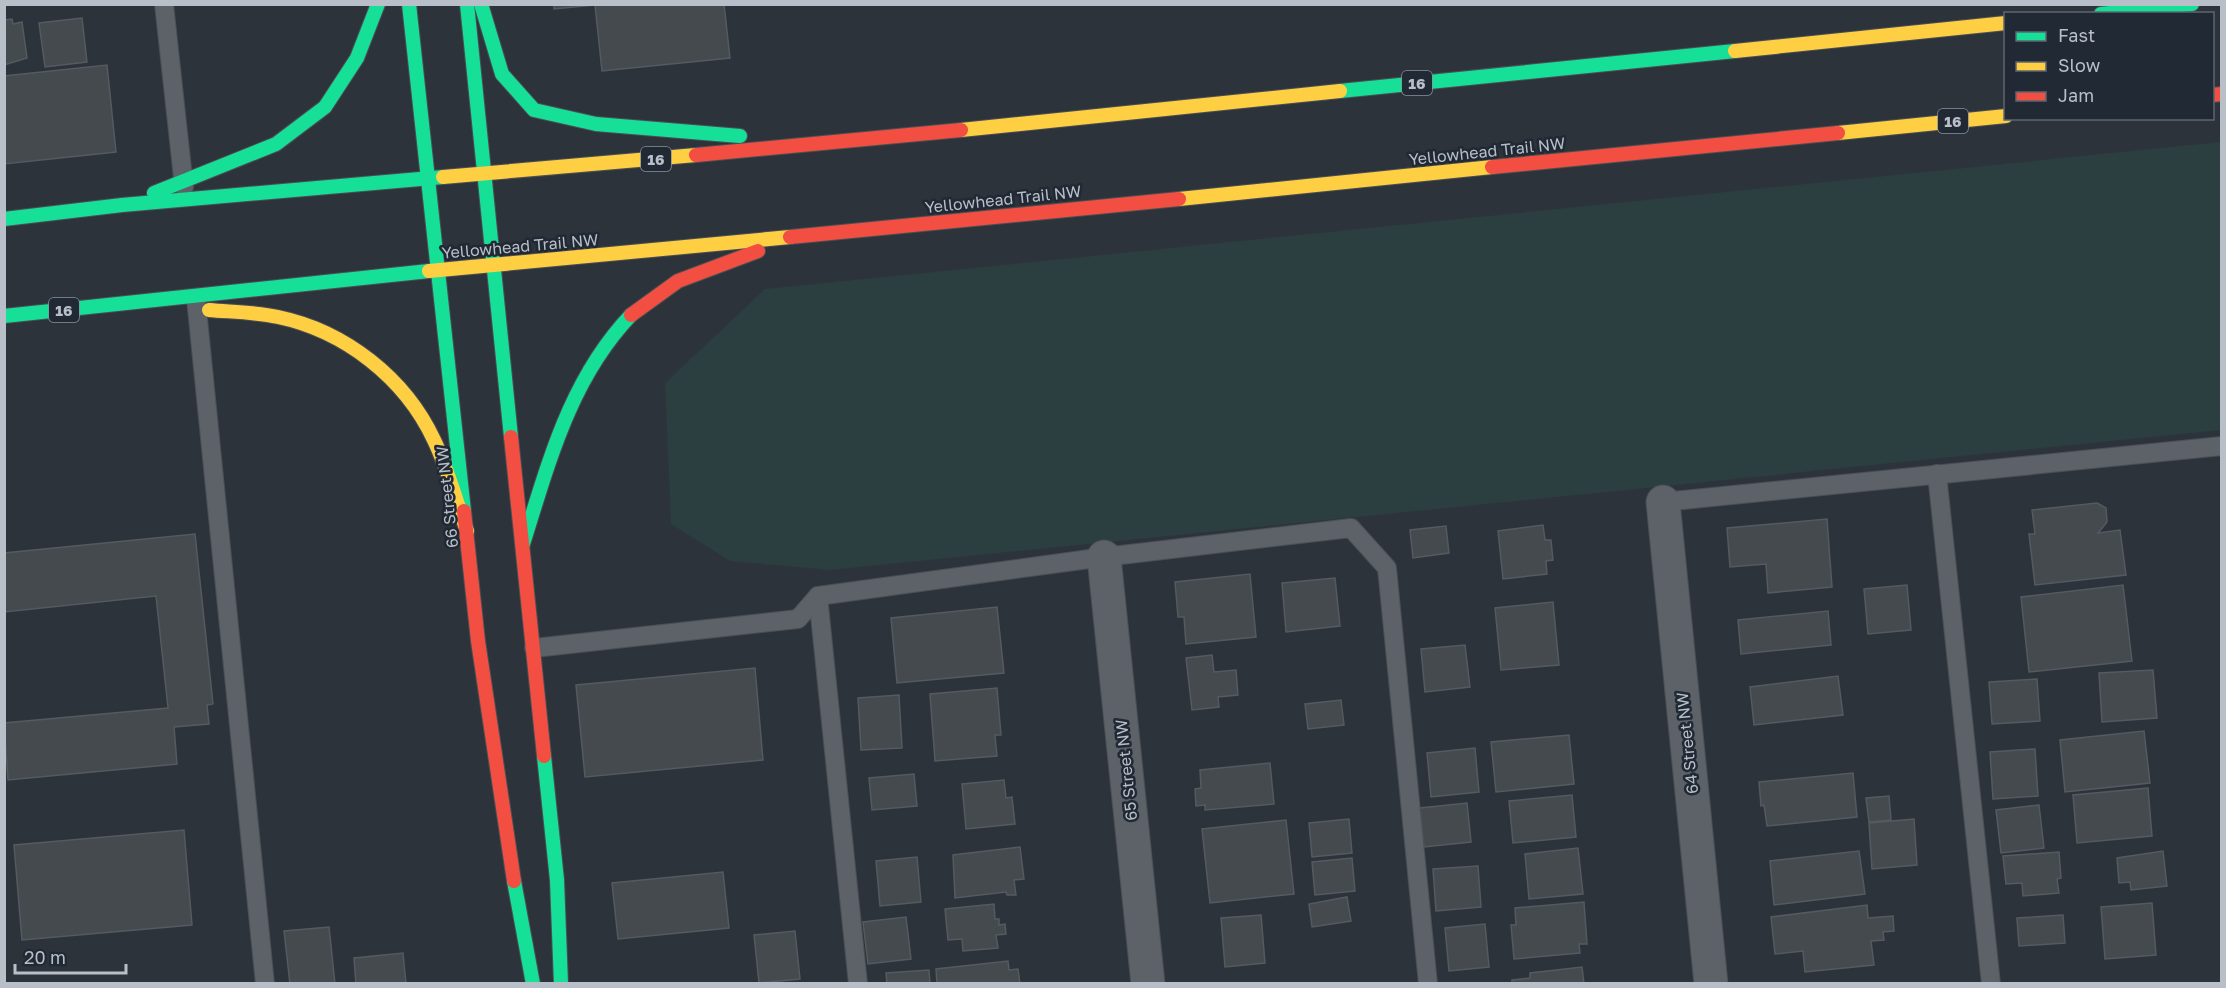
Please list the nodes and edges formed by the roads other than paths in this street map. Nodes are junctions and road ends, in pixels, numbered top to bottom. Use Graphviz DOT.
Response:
graph roads {
  1 [pos="164,4"];
  2 [pos="378,4"];
  3 [pos="409,4"];
  4 [pos="467,4"];
  5 [pos="481,4"];
  6 [pos="2192,4"];
  7 [pos="2119,12"];
  8 [pos="2004,23"];
  9 [pos="2004,116"];
  10 [pos="828,144"];
  11 [pos="484,175"];
  12 [pos="183,181"];
  13 [pos="428,181"];
  14 [pos="185,201"];
  15 [pos="122,205"];
  16 [pos="4,219"];
  17 [pos="794,237"];
  18 [pos="492,264"];
  19 [pos="439,270"];
  20 [pos="196,303"];
  21 [pos="4,316"];
  22 [pos="2222,446"];
  23 [pos="1937,474"];
  24 [pos="1663,502"];
  25 [pos="467,531"];
  26 [pos="523,544"];
  27 [pos="1104,557"];
  28 [pos="818,596"];
  29 [pos="534,648"];
  30 [pos="265,984"];
  31 [pos="533,984"];
  32 [pos="561,984"];
  33 [pos="858,984"];
  34 [pos="1148,984"];
  35 [pos="1428,984"];
  36 [pos="1711,984"];
  37 [pos="1991,984"];
  1 -- 12 [label="lane"];
  2 -- 12 [label="main road"];
  3 -- 13 [label="main road, 66 Street NW"];
  4 -- 11 [label="main road"];
  5 -- 10 [label="main road"];
  6 -- 7 [label="main road"];
  8 -- 10 [label="main road, 16"];
  9 -- 17 [label="main road, Yellowhead Trail NW / 16"];
  10 -- 11 [label="main road, 16"];
  11 -- 13 [label="main road, 16"];
  11 -- 18 [label="main road"];
  12 -- 14 [label="lane"];
  12 -- 15 [label="main road"];
  13 -- 14 [label="main road, 16"];
  13 -- 19 [label="main road, 66 Street NW"];
  14 -- 15 [label="main road, 16"];
  15 -- 16 [label="main road, 16"];
  17 -- 18 [label="main road, Yellowhead Trail NW / 16"];
  17 -- 26 [label="main road"];
  18 -- 19 [label="main road, Yellowhead Trail NW / 16"];
  18 -- 26 [label="main road"];
  19 -- 20 [label="main road, Yellowhead Trail NW / 16"];
  19 -- 25 [label="main road, 66 Street NW"];
  20 -- 21 [label="main road, 16"];
  20 -- 25 [label="main road"];
  20 -- 30 [label="lane"];
  22 -- 23 [label="lane"];
  23 -- 24 [label="lane"];
  23 -- 37 [label="lane"];
  24 -- 36 [label="street, 64 Street NW"];
  25 -- 31 [label="main road, 66 Street NW"];
  26 -- 29 [label="main road"];
  27 -- 28 [label="lane"];
  27 -- 34 [label="street, 65 Street NW"];
  27 -- 35 [label="lane"];
  28 -- 29 [label="lane"];
  28 -- 33 [label="lane"];
  29 -- 32 [label="main road"];
}
